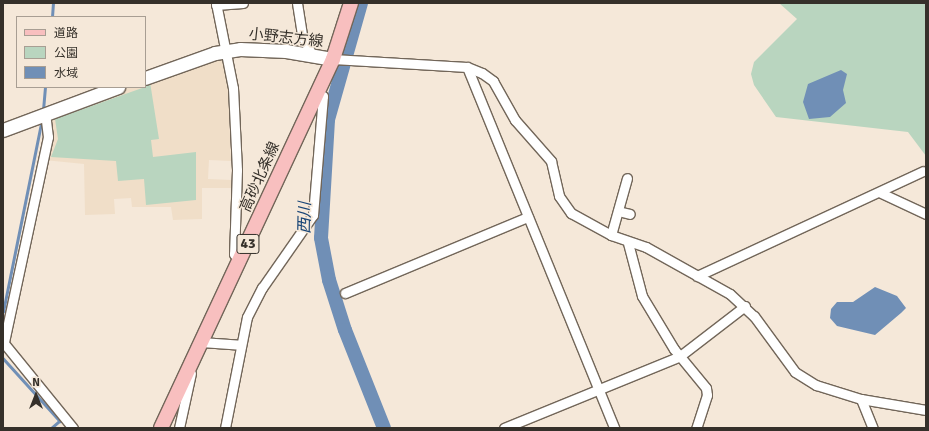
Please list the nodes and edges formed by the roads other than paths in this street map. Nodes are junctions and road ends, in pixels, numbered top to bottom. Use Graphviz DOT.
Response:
graph roads {
  1 [pos="243,3"];
  2 [pos="297,3"];
  3 [pos="351,3"];
  4 [pos="216,4"];
  5 [pos="226,51"];
  6 [pos="312,55"];
  7 [pos="336,59"];
  8 [pos="467,67"];
  9 [pos="146,78"];
  10 [pos="115,88"];
  11 [pos="317,92"];
  12 [pos="41,116"];
  13 [pos="3,130"];
  14 [pos="923,171"];
  15 [pos="627,178"];
  16 [pos="880,192"];
  17 [pos="618,211"];
  18 [pos="630,214"];
  19 [pos="926,214"];
  20 [pos="528,217"];
  21 [pos="612,236"];
  22 [pos="628,242"];
  23 [pos="240,262"];
  24 [pos="697,276"];
  25 [pos="345,293"];
  26 [pos="745,306"];
  27 [pos="3,342"];
  28 [pos="201,342"];
  29 [pos="240,345"];
  30 [pos="680,356"];
  31 [pos="193,358"];
  32 [pos="598,389"];
  33 [pos="861,399"];
  34 [pos="926,410"];
  35 [pos="73,428"];
  36 [pos="162,428"];
  37 [pos="179,428"];
  38 [pos="225,428"];
  39 [pos="504,428"];
  40 [pos="614,428"];
  41 [pos="696,428"];
  42 [pos="873,428"];
  1 -- 4 [label="street"];
  2 -- 6 [label="street"];
  3 -- 7 [label="main road, 高砂北条線 / 43"];
  4 -- 5 [label="street"];
  5 -- 6 [label="main road, 小野志方線"];
  5 -- 9 [label="main road, 小野志方線"];
  5 -- 23 [label="street"];
  6 -- 7 [label="main road, 小野志方線"];
  7 -- 8 [label="street"];
  7 -- 11 [label="main road, 高砂北条線 / 43"];
  8 -- 20 [label="street"];
  8 -- 21 [label="street"];
  10 -- 12 [label="main road"];
  11 -- 23 [label="main road, 高砂北条線 / 43"];
  11 -- 29 [label="street"];
  12 -- 13 [label="main road"];
  12 -- 27 [label="street"];
  14 -- 16 [label="street"];
  15 -- 17 [label="street"];
  16 -- 19 [label="street"];
  16 -- 24 [label="street"];
  17 -- 18 [label="street"];
  17 -- 21 [label="street"];
  20 -- 25 [label="street"];
  20 -- 32 [label="street"];
  21 -- 22 [label="street"];
  22 -- 24 [label="street"];
  22 -- 30 [label="street"];
  23 -- 28 [label="main road, 高砂北条線 / 43"];
  24 -- 26 [label="street"];
  26 -- 30 [label="street"];
  26 -- 33 [label="street"];
  27 -- 35 [label="street"];
  28 -- 29 [label="street"];
  28 -- 31 [label="main road, 高砂北条線 / 43"];
  29 -- 38 [label="street"];
  30 -- 32 [label="street"];
  30 -- 41 [label="street"];
  31 -- 36 [label="main road, 高砂北条線 / 43"];
  31 -- 37 [label="street"];
  32 -- 39 [label="street"];
  32 -- 40 [label="street"];
  33 -- 34 [label="street"];
  33 -- 42 [label="street"];
}
